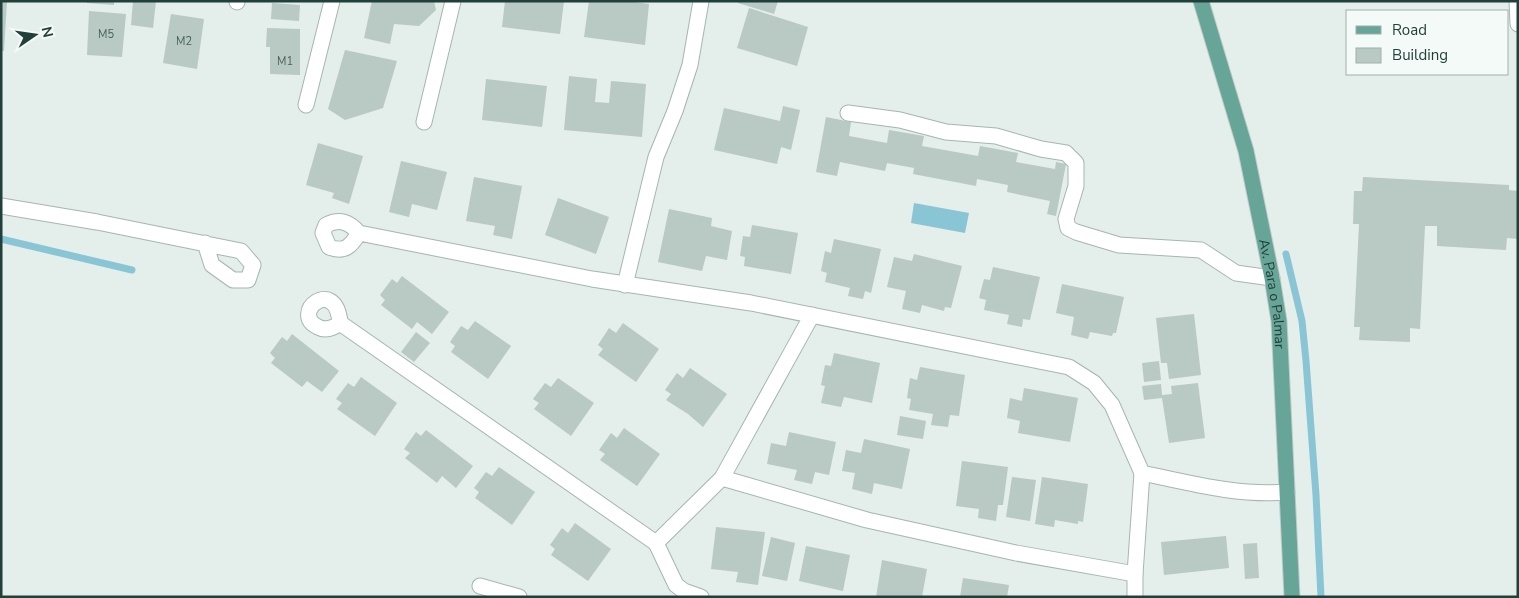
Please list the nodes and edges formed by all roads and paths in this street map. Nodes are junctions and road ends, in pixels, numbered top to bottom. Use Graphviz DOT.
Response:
graph roads {
  1 [pos="332,1"];
  2 [pos="452,1"];
  3 [pos="701,1"];
  4 [pos="1201,1"];
  5 [pos="1517,1"];
  6 [pos="1518,24"];
  7 [pos="306,105"];
  8 [pos="848,113"];
  9 [pos="424,122"];
  10 [pos="1,206"];
  11 [pos="359,233"];
  12 [pos="205,244"];
  13 [pos="1272,278"];
  14 [pos="625,285"];
  15 [pos="812,315"];
  16 [pos="340,323"];
  17 [pos="1142,472"];
  18 [pos="722,478"];
  19 [pos="1287,492"];
  20 [pos="656,544"];
  21 [pos="1135,574"];
  22 [pos="480,586"];
  23 [pos="672,591"];
  24 [pos="519,597"];
  25 [pos="701,597"];
  26 [pos="1135,597"];
  27 [pos="1292,597"];
  1 -- 7 [label="street"];
  2 -- 9 [label="street"];
  3 -- 14 [label="street"];
  4 -- 13 [label="main road, Av. Para o Palmar"];
  5 -- 6 [label="street"];
  8 -- 13 [label="street"];
  10 -- 12 [label="street"];
  11 -- 14 [label="street"];
  13 -- 19 [label="main road, Av. Para o Palmar"];
  14 -- 15 [label="street"];
  15 -- 17 [label="street"];
  15 -- 18 [label="street"];
  16 -- 20 [label="street"];
  17 -- 19 [label="street"];
  17 -- 21 [label="street"];
  18 -- 20 [label="street"];
  18 -- 21 [label="street"];
  19 -- 27 [label="main road, Av. Para o Palmar"];
  20 -- 23 [label="street"];
  21 -- 26 [label="street"];
  22 -- 24 [label="street"];
  23 -- 25 [label="street"];
}
